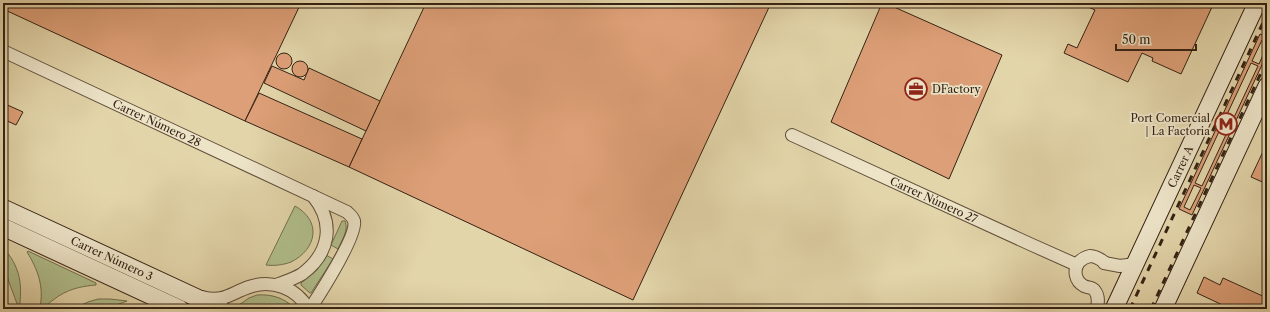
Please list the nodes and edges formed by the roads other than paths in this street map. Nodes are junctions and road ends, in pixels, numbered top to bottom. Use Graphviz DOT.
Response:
graph roads {
  1 [pos="1257,3"];
  2 [pos="3,51"];
  3 [pos="1267,86"];
  4 [pos="792,135"];
  5 [pos="312,195"];
  6 [pos="3,208"];
  7 [pos="3,227"];
  8 [pos="1135,264"];
  9 [pos="1077,265"];
  10 [pos="276,285"];
  11 [pos="188,294"];
  12 [pos="180,309"];
  13 [pos="221,309"];
  14 [pos="309,309"];
  15 [pos="1097,309"];
  16 [pos="1114,309"];
  17 [pos="1163,309"];
  1 -- 8 [label="main road, Carrer A"];
  2 -- 5 [label="street, Carrer Número 28"];
  3 -- 17 [label="main road"];
  4 -- 9 [label="street, Carrer Número 27"];
  5 -- 10 [label="street"];
  5 -- 14 [label="street, Carrer Número 28"];
  6 -- 11 [label="main road, Carrer Número 3"];
  7 -- 12 [label="main road, Carrer Número 3"];
  8 -- 9 [label="street"];
  8 -- 16 [label="main road, Carrer A"];
  9 -- 15 [label="street"];
  10 -- 11 [label="street"];
  10 -- 14 [label="street"];
  11 -- 13 [label="main road, Carrer Número 3"];
}
